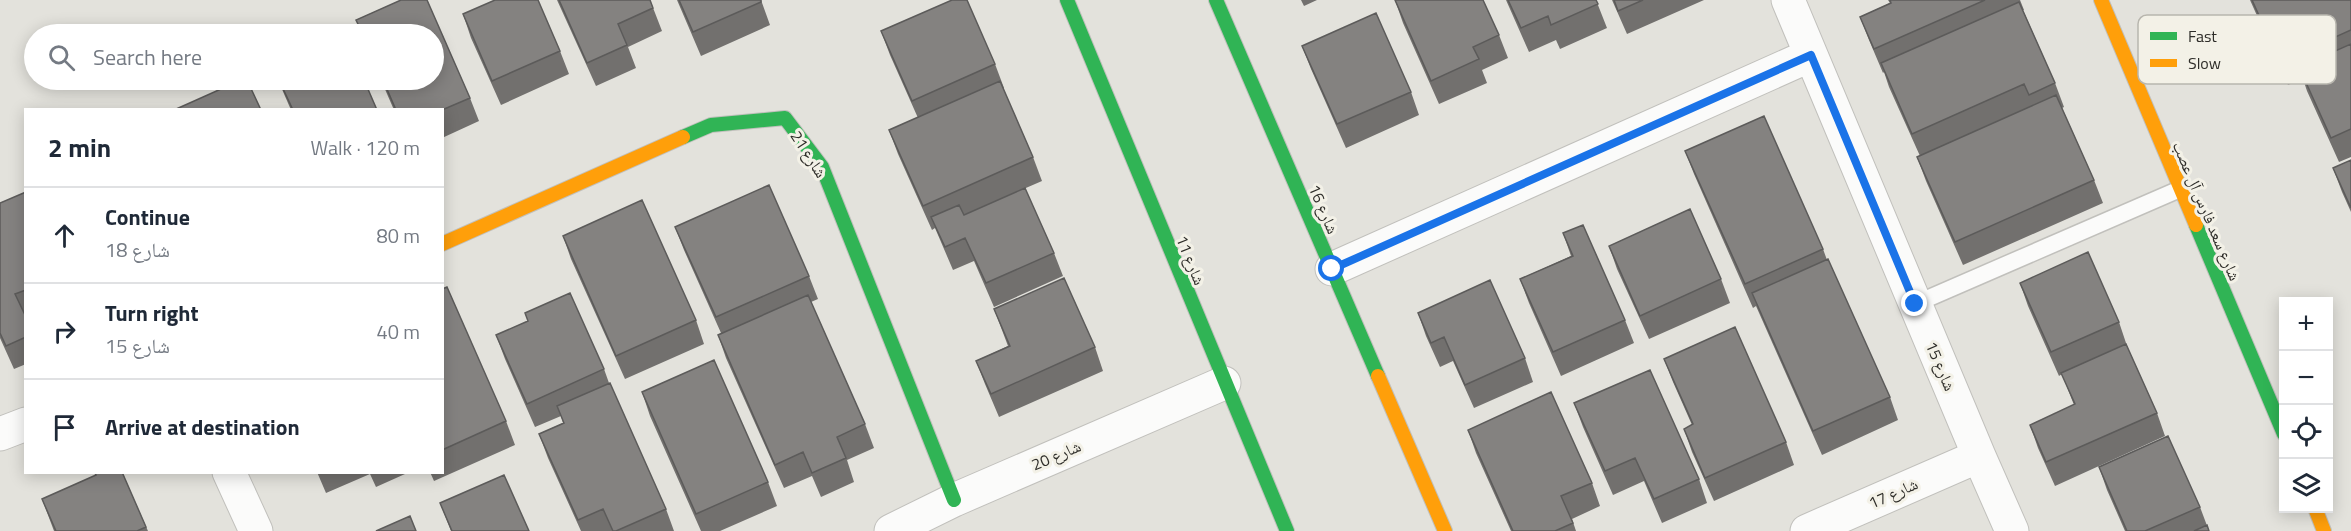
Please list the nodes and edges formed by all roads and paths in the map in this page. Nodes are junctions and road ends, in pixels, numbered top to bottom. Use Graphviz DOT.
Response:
graph roads {
  1 [pos="1066,0"];
  2 [pos="1216,0"];
  3 [pos="1788,0"];
  4 [pos="2101,0"];
  5 [pos="1811,55"];
  6 [pos="2180,189"];
  7 [pos="444,243"];
  8 [pos="1332,269"];
  9 [pos="1915,304"];
  10 [pos="1224,383"];
  11 [pos="24,425"];
  12 [pos="2279,425"];
  13 [pos="0,434"];
  14 [pos="1979,456"];
  15 [pos="230,474"];
  16 [pos="954,500"];
  17 [pos="2317,513"];
  18 [pos="256,531"];
  19 [pos="891,531"];
  20 [pos="1287,531"];
  21 [pos="1445,531"];
  22 [pos="1807,531"];
  23 [pos="2012,531"];
  24 [pos="2324,531"];
  1 -- 10 [label="street, شارع 11"];
  2 -- 8 [label="street, شارع 16"];
  3 -- 5 [label="street, شارع 15"];
  4 -- 6 [label="street, شارع سعد فارس آل عصب"];
  5 -- 8 [label="street"];
  5 -- 9 [label="street, شارع 15"];
  6 -- 9 [label="lane"];
  6 -- 12 [label="street, شارع سعد فارس آل عصب"];
  7 -- 16 [label="street, شارع 21"];
  8 -- 21 [label="street, شارع 16"];
  9 -- 14 [label="street, شارع 15"];
  10 -- 16 [label="street, شارع 20"];
  10 -- 20 [label="street, شارع 11"];
  11 -- 13 [label="street"];
  14 -- 22 [label="street, شارع 17"];
  14 -- 23 [label="street, شارع 15"];
  15 -- 18 [label="street"];
  16 -- 19 [label="street, شارع 20"];
  17 -- 24 [label="street"];
}
